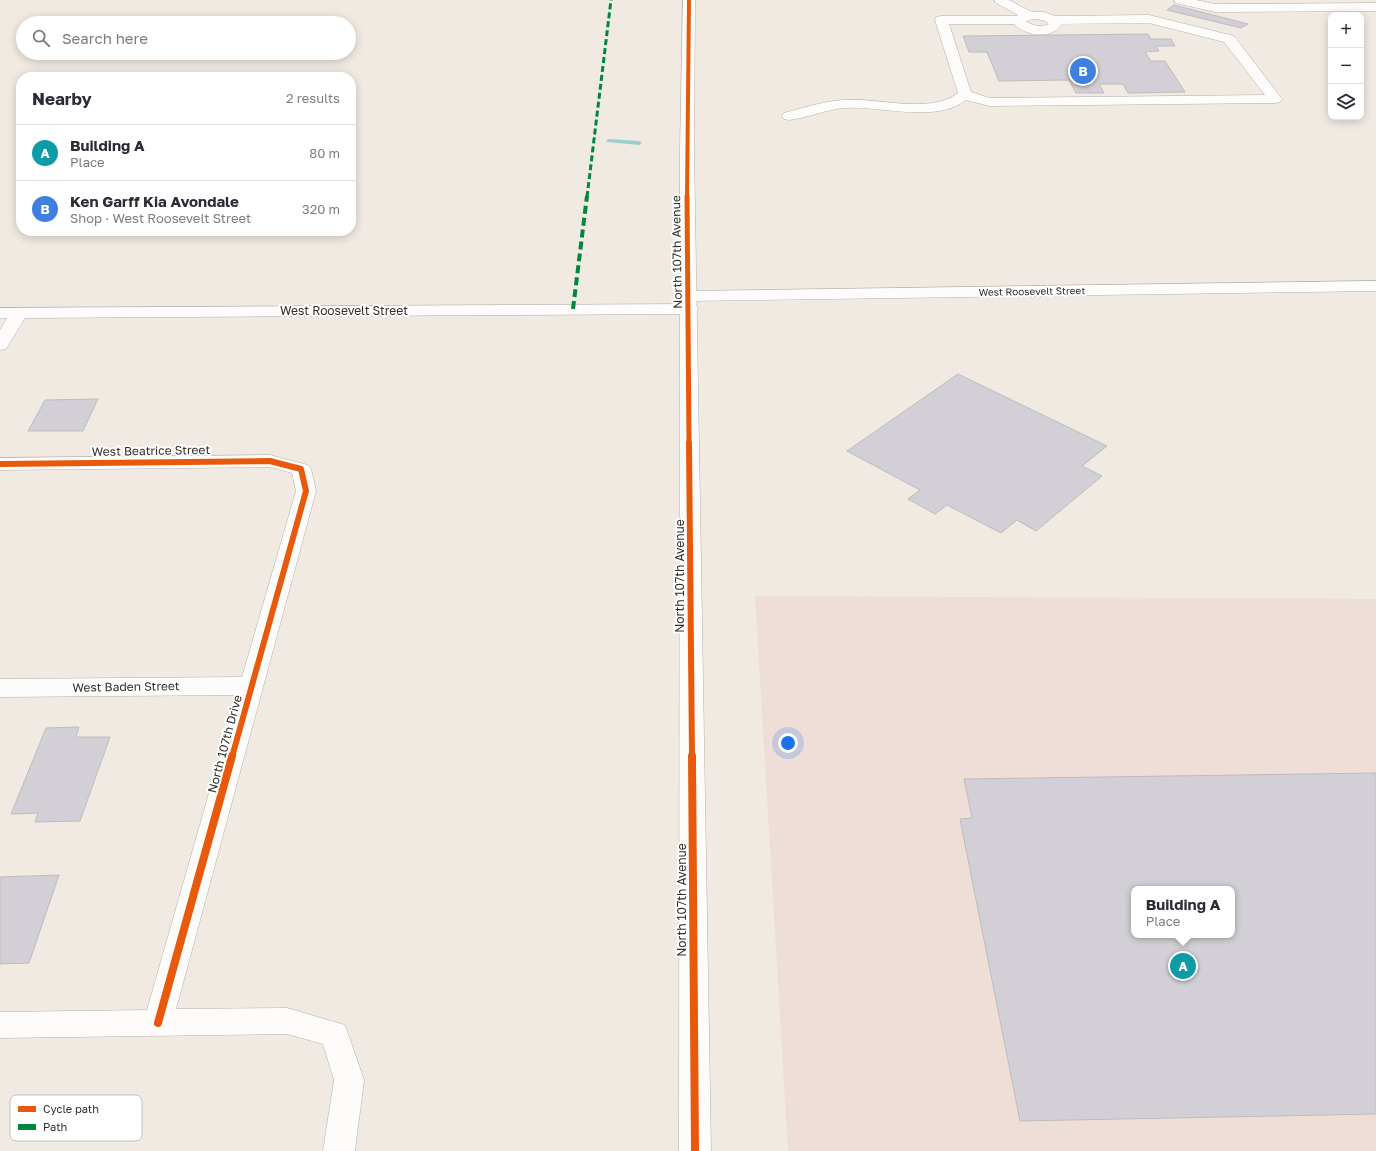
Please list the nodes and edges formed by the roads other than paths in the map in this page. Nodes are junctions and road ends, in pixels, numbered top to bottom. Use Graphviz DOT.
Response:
graph roads {
  1 [pos="689,0"];
  2 [pos="1000,0"];
  3 [pos="1180,0"];
  4 [pos="1297,4"];
  5 [pos="1376,7"];
  6 [pos="1024,18"];
  7 [pos="965,94"];
  8 [pos="789,116"];
  9 [pos="1376,286"];
  10 [pos="688,302"];
  11 [pos="0,313"];
  12 [pos="19,313"];
  13 [pos="0,345"];
  14 [pos="0,464"];
  15 [pos="302,469"];
  16 [pos="252,686"];
  17 [pos="0,688"];
  18 [pos="158,1023"];
  19 [pos="0,1025"];
  20 [pos="339,1151"];
  21 [pos="695,1151"];
  1 -- 10 [label="street, North 107th Avenue"];
  2 -- 6 [label="street"];
  3 -- 4 [label="street"];
  4 -- 5 [label="street"];
  6 -- 7 [label="street"];
  6 -- 7 [label="street"];
  7 -- 8 [label="street"];
  9 -- 10 [label="street, West Roosevelt Street"];
  10 -- 12 [label="street, West Roosevelt Street"];
  10 -- 21 [label="street, North 107th Avenue"];
  11 -- 12 [label="street, West Roosevelt Street"];
  12 -- 13 [label="street"];
  14 -- 15 [label="street, West Beatrice Street"];
  15 -- 16 [label="street, North 107th Drive"];
  16 -- 17 [label="street, West Baden Street"];
  16 -- 18 [label="street, North 107th Drive"];
  18 -- 19 [label="street"];
  18 -- 20 [label="street"];
}
